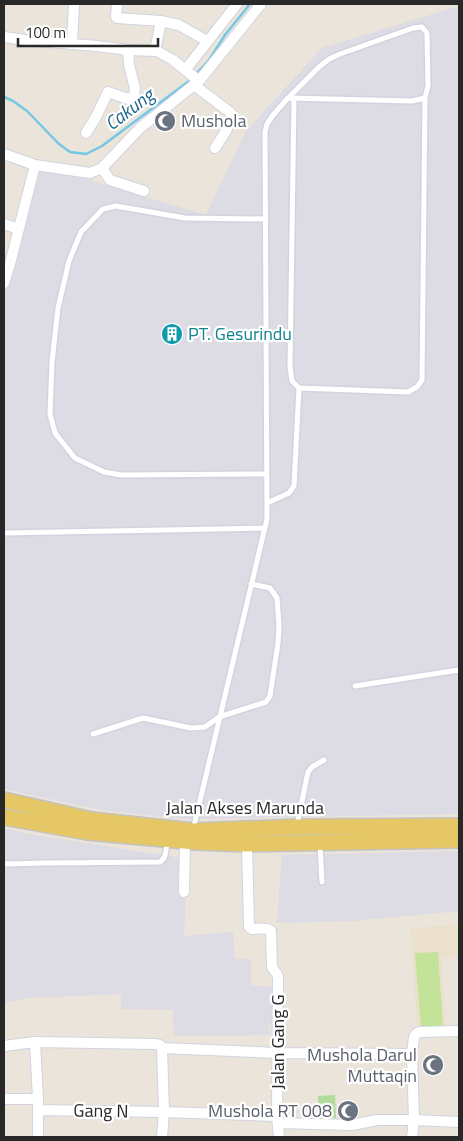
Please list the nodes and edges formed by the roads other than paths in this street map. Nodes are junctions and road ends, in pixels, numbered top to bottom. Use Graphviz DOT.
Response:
graph roads {
  1 [pos="74,4"];
  2 [pos="116,4"];
  3 [pos="237,4"];
  4 [pos="261,4"];
  5 [pos="161,21"];
  6 [pos="4,37"];
  7 [pos="208,41"];
  8 [pos="72,43"];
  9 [pos="128,50"];
  10 [pos="155,51"];
  11 [pos="187,70"];
  12 [pos="197,82"];
  13 [pos="291,98"];
  14 [pos="425,98"];
  15 [pos="86,133"];
  16 [pos="215,148"];
  17 [pos="4,154"];
  18 [pos="35,165"];
  19 [pos="102,168"];
  20 [pos="144,191"];
  21 [pos="266,219"];
  22 [pos="4,224"];
  23 [pos="19,229"];
  24 [pos="7,263"];
  25 [pos="4,283"];
  26 [pos="299,388"];
  27 [pos="266,474"];
  28 [pos="267,503"];
  29 [pos="265,528"];
  30 [pos="4,533"];
  31 [pos="251,584"];
  32 [pos="459,670"];
  33 [pos="355,686"];
  34 [pos="219,717"];
  35 [pos="93,734"];
  36 [pos="324,760"];
  37 [pos="4,800"];
  38 [pos="4,817"];
  39 [pos="459,826"];
  40 [pos="297,827"];
  41 [pos="189,836"];
  42 [pos="167,840"];
  43 [pos="459,840"];
  44 [pos="320,843"];
  45 [pos="247,844"];
  46 [pos="4,864"];
  47 [pos="322,882"];
  48 [pos="184,892"];
  49 [pos="459,1032"];
  50 [pos="35,1042"];
  51 [pos="4,1046"];
  52 [pos="162,1048"];
  53 [pos="278,1053"];
  54 [pos="412,1054"];
  55 [pos="4,1099"];
  56 [pos="38,1099"];
  57 [pos="38,1110"];
  58 [pos="164,1112"];
  59 [pos="278,1120"];
  60 [pos="414,1120"];
  61 [pos="459,1122"];
  62 [pos="38,1137"];
  63 [pos="162,1137"];
  64 [pos="279,1137"];
  65 [pos="412,1137"];
  1 -- 8 [label="street"];
  2 -- 5 [label="street"];
  3 -- 7 [label="street"];
  4 -- 12 [label="street"];
  5 -- 7 [label="street"];
  5 -- 10 [label="street"];
  6 -- 8 [label="street"];
  7 -- 11 [label="street"];
  8 -- 9 [label="street"];
  9 -- 10 [label="street"];
  9 -- 15 [label="street"];
  10 -- 11 [label="street"];
  11 -- 12 [label="street"];
  12 -- 16 [label="street"];
  12 -- 19 [label="street"];
  13 -- 14 [label="lane"];
  13 -- 14 [label="lane"];
  13 -- 21 [label="lane"];
  13 -- 26 [label="lane"];
  14 -- 26 [label="lane"];
  17 -- 18 [label="street"];
  18 -- 19 [label="street"];
  18 -- 23 [label="street"];
  19 -- 20 [label="street"];
  21 -- 27 [label="lane"];
  21 -- 27 [label="lane"];
  22 -- 23 [label="street"];
  23 -- 24 [label="street"];
  24 -- 25 [label="street"];
  26 -- 28 [label="lane"];
  27 -- 28 [label="lane"];
  28 -- 29 [label="lane"];
  29 -- 30 [label="lane"];
  29 -- 31 [label="lane"];
  31 -- 34 [label="lane"];
  31 -- 34 [label="lane"];
  32 -- 33 [label="lane"];
  34 -- 35 [label="lane"];
  34 -- 41 [label="lane"];
  36 -- 40 [label="lane"];
  37 -- 41 [label="main road, Jalan Akses Marunda"];
  38 -- 42 [label="main road, Jalan Akses Marunda"];
  39 -- 40 [label="main road, Jalan Akses Marunda"];
  40 -- 41 [label="main road, Jalan Akses Marunda"];
  41 -- 42 [label="main road, Jalan Akses Marunda"];
  41 -- 45 [label="main road, Jalan Akses Marunda"];
  41 -- 48 [label="street"];
  42 -- 46 [label="lane"];
  43 -- 44 [label="main road, Jalan Akses Marunda"];
  44 -- 45 [label="main road, Jalan Akses Marunda"];
  44 -- 47 [label="lane"];
  45 -- 53 [label="street, Jalan Gang G"];
  49 -- 54 [label="street"];
  50 -- 51 [label="street"];
  50 -- 52 [label="street"];
  50 -- 56 [label="street"];
  52 -- 53 [label="street"];
  52 -- 58 [label="street"];
  53 -- 54 [label="street"];
  53 -- 59 [label="street, Jalan Gang G"];
  54 -- 60 [label="street"];
  55 -- 56 [label="street"];
  56 -- 57 [label="street"];
  57 -- 58 [label="street, Gang N"];
  57 -- 62 [label="street"];
  58 -- 59 [label="street, Gang N"];
  58 -- 63 [label="street"];
  59 -- 60 [label="street, Gang N"];
  59 -- 64 [label="street, Jalan Gang G"];
  60 -- 61 [label="street, Gang N"];
  60 -- 65 [label="street"];
}
